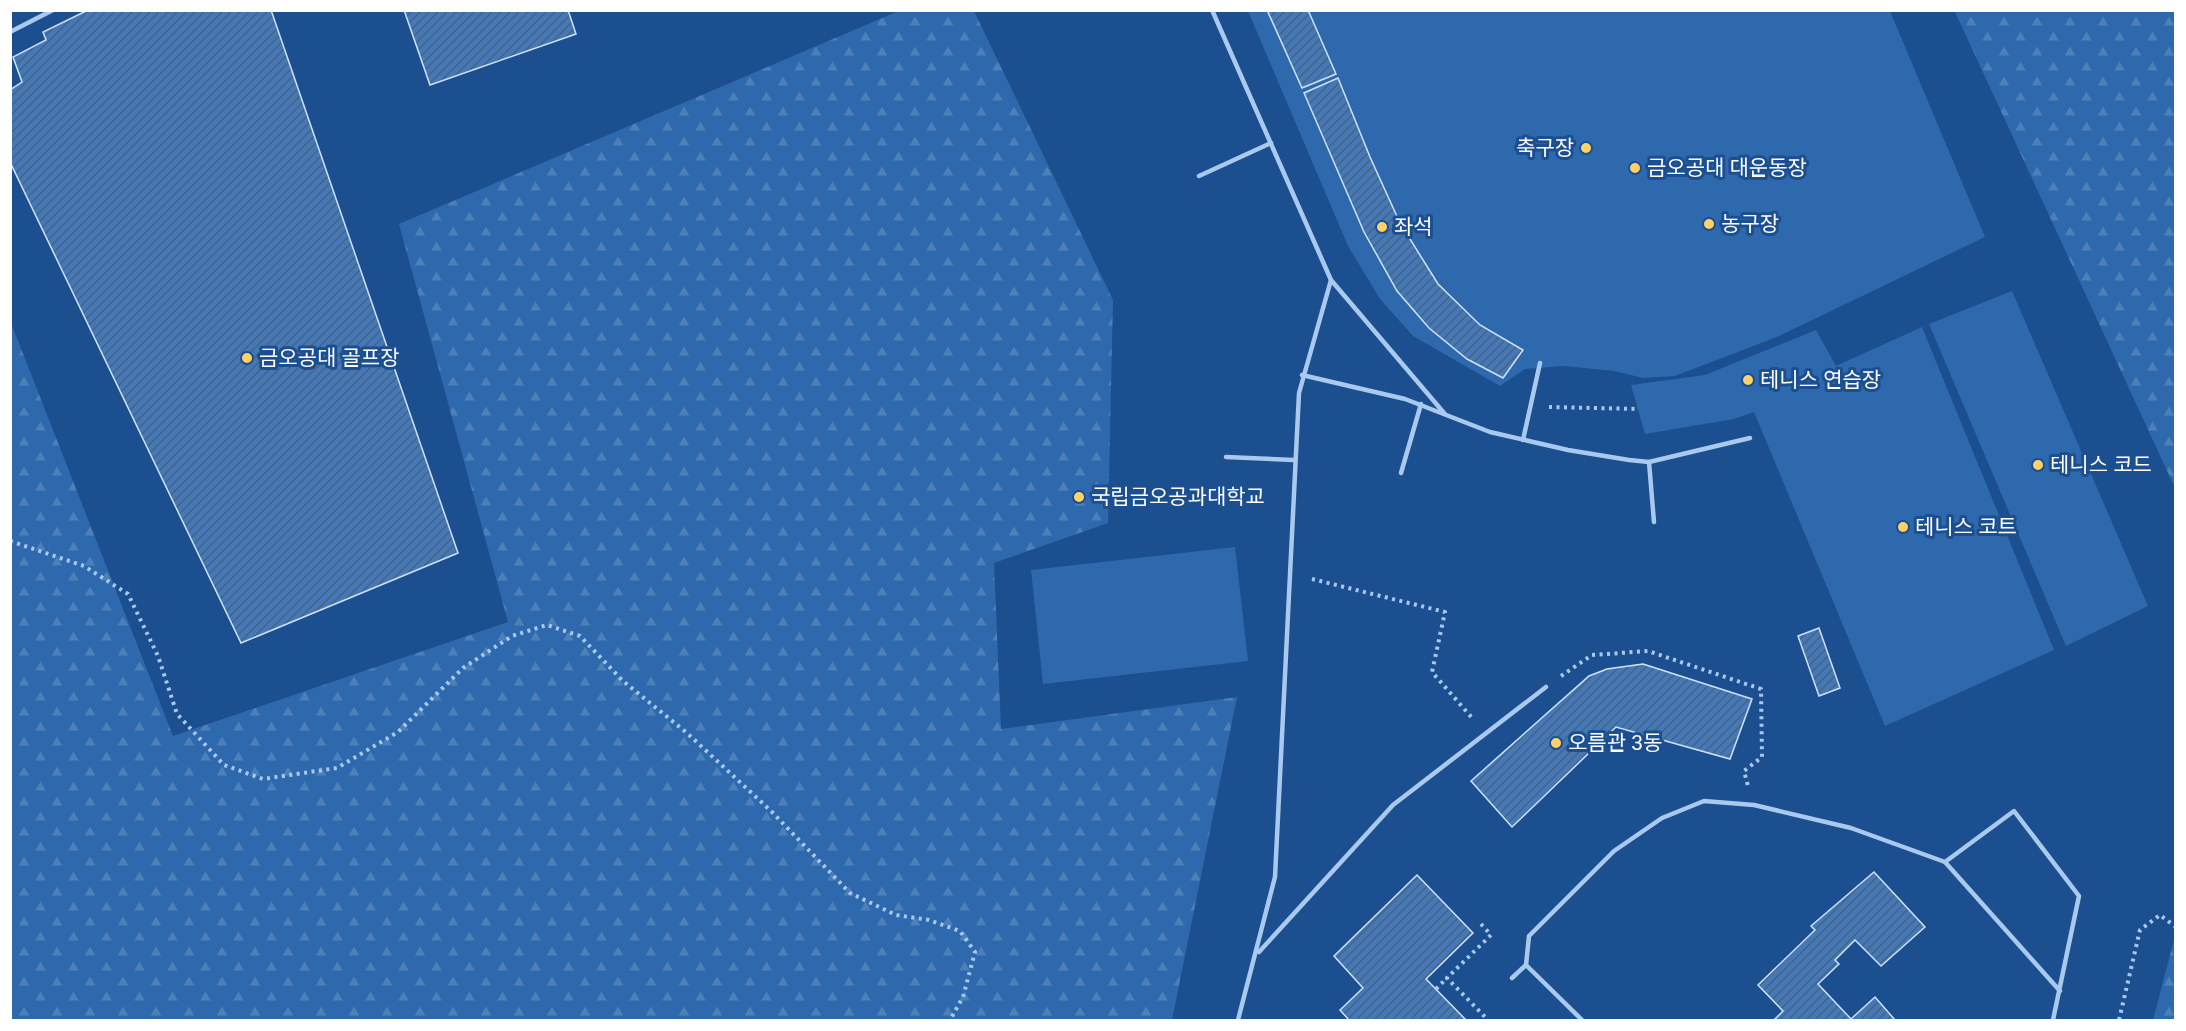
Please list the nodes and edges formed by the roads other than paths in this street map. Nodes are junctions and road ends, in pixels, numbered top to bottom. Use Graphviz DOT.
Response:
graph roads {
  1 [pos="53,10"];
  2 [pos="1212,10"];
  3 [pos="10,32"];
  4 [pos="1271,143"];
  5 [pos="1199,176"];
  6 [pos="1331,280"];
  7 [pos="1540,363"];
  8 [pos="1302,375"];
  9 [pos="1421,404"];
  10 [pos="1444,413"];
  11 [pos="1750,438"];
  12 [pos="1523,440"];
  13 [pos="1226,457"];
  14 [pos="1294,460"];
  15 [pos="1648,462"];
  16 [pos="1401,473"];
  17 [pos="1654,522"];
  18 [pos="1546,687"];
  19 [pos="1945,862"];
  20 [pos="1257,954"];
  21 [pos="1526,965"];
  22 [pos="1512,978"];
  23 [pos="2060,991"];
  24 [pos="1238,1020"];
  25 [pos="1582,1020"];
  26 [pos="2054,1020"];
  1 -- 3 [label="lane"];
  2 -- 4 [label="lane"];
  4 -- 5 [label="lane"];
  4 -- 6 [label="lane"];
  6 -- 8 [label="lane"];
  6 -- 10 [label="lane"];
  7 -- 12 [label="lane"];
  8 -- 9 [label="lane"];
  8 -- 14 [label="lane"];
  9 -- 10 [label="lane"];
  9 -- 16 [label="lane"];
  10 -- 12 [label="lane"];
  11 -- 15 [label="lane"];
  12 -- 15 [label="lane"];
  13 -- 14 [label="lane"];
  14 -- 20 [label="lane"];
  15 -- 17 [label="lane"];
  18 -- 20 [label="lane"];
  19 -- 21 [label="lane"];
  19 -- 23 [label="lane"];
  19 -- 23 [label="lane"];
  20 -- 24 [label="lane"];
  21 -- 22 [label="lane"];
  21 -- 25 [label="lane"];
  23 -- 26 [label="lane"];
}
